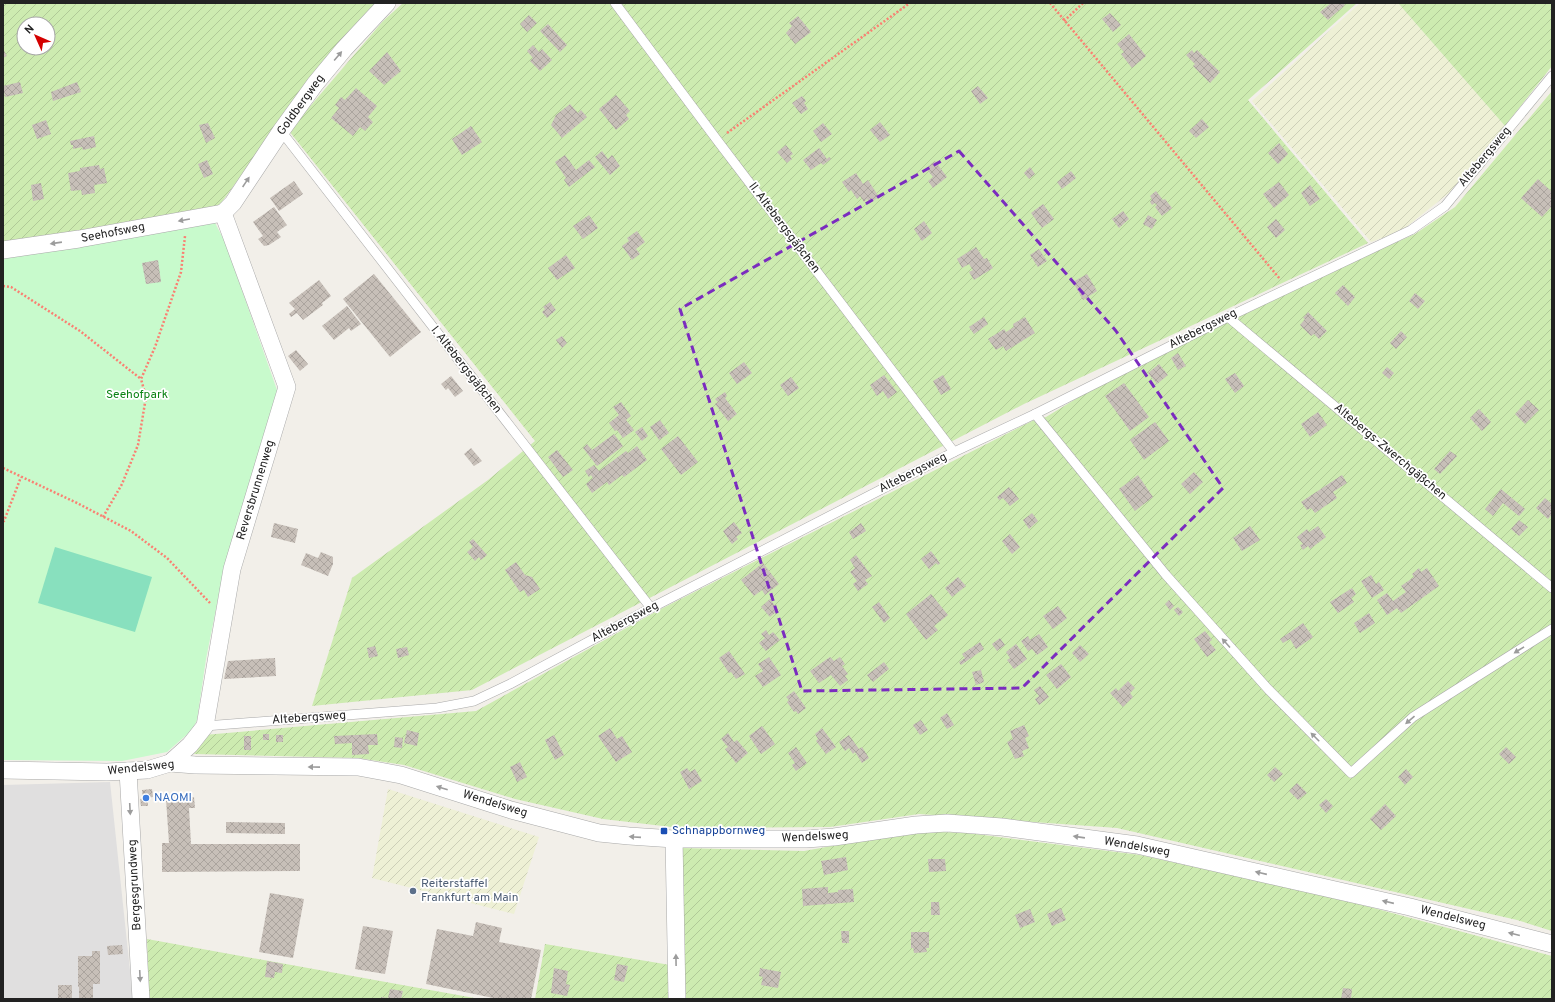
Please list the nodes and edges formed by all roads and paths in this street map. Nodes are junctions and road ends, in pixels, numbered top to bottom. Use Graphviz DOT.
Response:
graph roads {
  1 [pos="387,3"];
  2 [pos="615,3"];
  3 [pos="910,3"];
  4 [pos="1050,3"];
  5 [pos="1083,3"];
  6 [pos="1064,21"];
  7 [pos="1552,76"];
  8 [pos="281,131"];
  9 [pos="717,140"];
  10 [pos="222,213"];
  11 [pos="187,219"];
  12 [pos="3,250"];
  13 [pos="3,286"];
  14 [pos="1288,288"];
  15 [pos="1228,317"];
  16 [pos="141,379"];
  17 [pos="1035,414"];
  18 [pos="954,452"];
  19 [pos="3,468"];
  20 [pos="21,477"];
  21 [pos="103,517"];
  22 [pos="4,521"];
  23 [pos="3,524"];
  24 [pos="193,585"];
  25 [pos="1552,588"];
  26 [pos="651,608"];
  27 [pos="1552,629"];
  28 [pos="205,726"];
  29 [pos="170,763"];
  30 [pos="3,770"];
  31 [pos="128,770"];
  32 [pos="674,839"];
  33 [pos="1552,944"];
  34 [pos="141,999"];
  35 [pos="676,999"];
  8 -- 1 [label="street, Goldbergweg, one-way"];
  2 -- 9 [label="lane, II. Altebergsgäßchen"];
  3 -- 9 [label="path"];
  4 -- 6 [label="path"];
  5 -- 6 [label="path"];
  6 -- 14 [label="path"];
  7 -- 14 [label="lane, Altebergsweg"];
  10 -- 8 [label="street, Goldbergweg, one-way"];
  8 -- 26 [label="lane, I. Altebergsgäßchen"];
  9 -- 18 [label="lane, II. Altebergsgäßchen"];
  10 -- 11 [label="street, Seehofsweg"];
  10 -- 28 [label="street, Reversbrunnenweg"];
  11 -- 12 [label="street, Seehofsweg, one-way"];
  11 -- 16 [label="path"];
  13 -- 16 [label="path"];
  14 -- 15 [label="lane, Altebergsweg"];
  15 -- 17 [label="lane, Altebergsweg"];
  15 -- 25 [label="lane, Altebergs-Zwerchgäßchen"];
  16 -- 21 [label="path"];
  17 -- 18 [label="lane, Altebergsweg"];
  27 -- 17 [label="lane, one-way"];
  18 -- 26 [label="lane, Altebergsweg"];
  19 -- 20 [label="path"];
  20 -- 21 [label="path"];
  20 -- 22 [label="path"];
  21 -- 24 [label="path"];
  22 -- 23 [label="path"];
  26 -- 28 [label="lane, Altebergsweg"];
  28 -- 29 [label="street, Reversbrunnenweg"];
  29 -- 31 [label="street, Wendelsweg"];
  32 -- 29 [label="street, Wendelsweg, one-way"];
  30 -- 31 [label="street, Wendelsweg"];
  31 -- 34 [label="street, Bergesgrundweg, one-way"];
  33 -- 32 [label="street, Wendelsweg, one-way"];
  35 -- 32 [label="street, one-way"];
}
